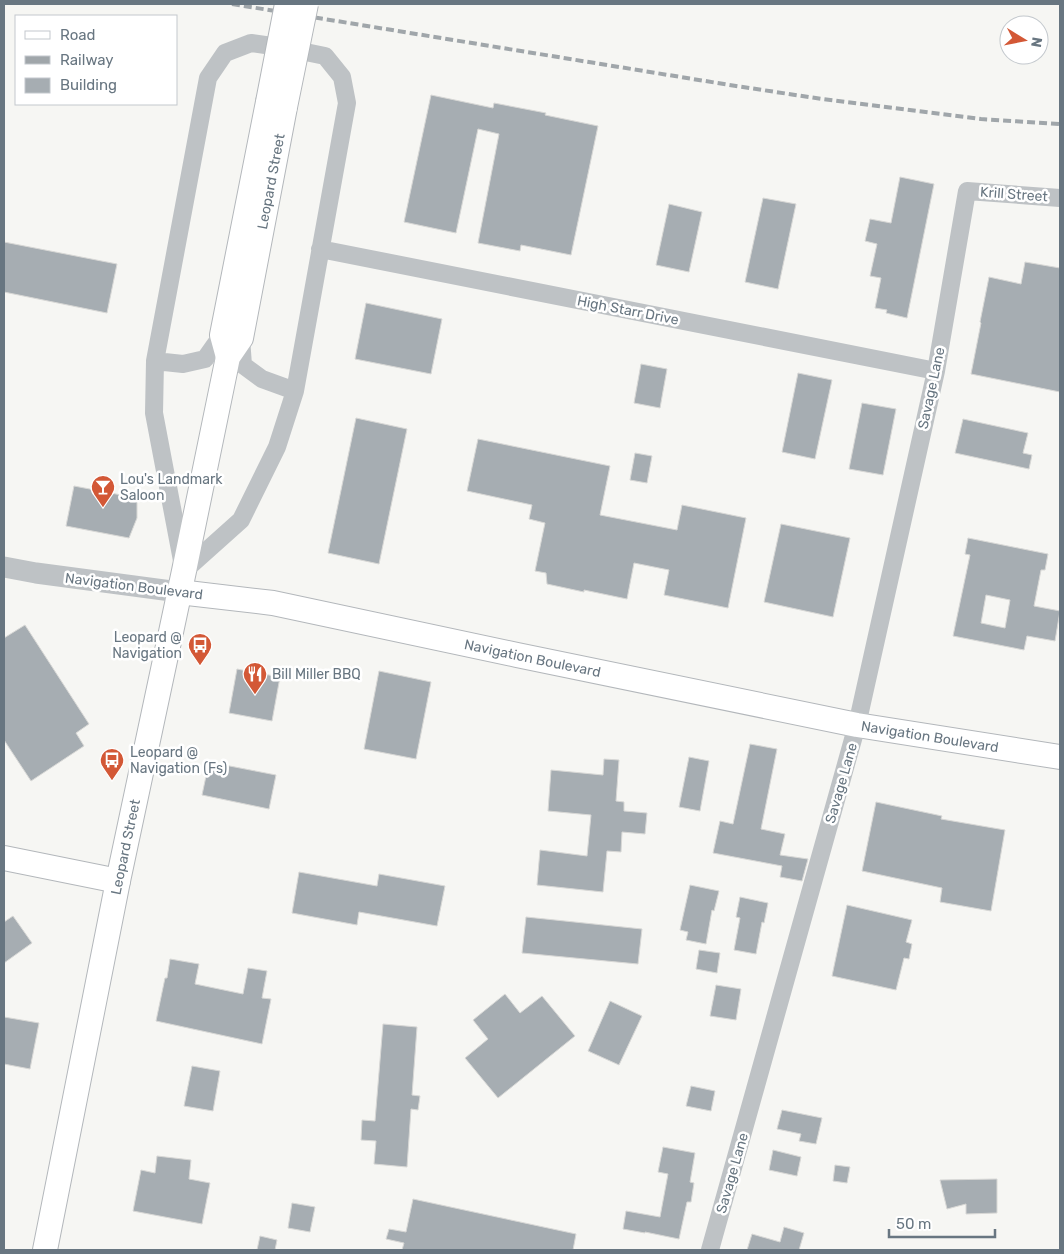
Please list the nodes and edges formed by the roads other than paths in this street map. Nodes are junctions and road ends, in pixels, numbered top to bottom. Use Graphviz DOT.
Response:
graph roads {
  1 [pos="287,4"];
  2 [pos="306,4"];
  3 [pos="277,105"];
  4 [pos="967,191"];
  5 [pos="1060,198"];
  6 [pos="320,249"];
  7 [pos="230,344"];
  8 [pos="155,361"];
  9 [pos="936,371"];
  10 [pos="295,391"];
  11 [pos="4,567"];
  12 [pos="182,581"];
  13 [pos="858,724"];
  14 [pos="1060,757"];
  15 [pos="4,858"];
  16 [pos="118,881"];
  17 [pos="45,1250"];
  18 [pos="710,1250"];
  1 -- 3 [label="main road, Leopard Street, bridge"];
  2 -- 3 [label="main road, Leopard Street, bridge"];
  3 -- 7 [label="main road, Leopard Street"];
  4 -- 5 [label="street, Krill Street"];
  4 -- 9 [label="street, Savage Lane"];
  6 -- 8 [label="street"];
  6 -- 9 [label="street, High Starr Drive"];
  6 -- 10 [label="street"];
  7 -- 8 [label="street"];
  7 -- 10 [label="street"];
  7 -- 12 [label="main road, Leopard Street"];
  8 -- 12 [label="street"];
  9 -- 13 [label="street, Savage Lane"];
  10 -- 12 [label="street"];
  11 -- 12 [label="street, Navigation Boulevard"];
  12 -- 13 [label="main road, Navigation Boulevard"];
  12 -- 16 [label="main road, Leopard Street"];
  13 -- 14 [label="main road, Navigation Boulevard"];
  13 -- 18 [label="street, Savage Lane"];
  15 -- 16 [label="main road"];
  16 -- 17 [label="main road, Leopard Street"];
}
